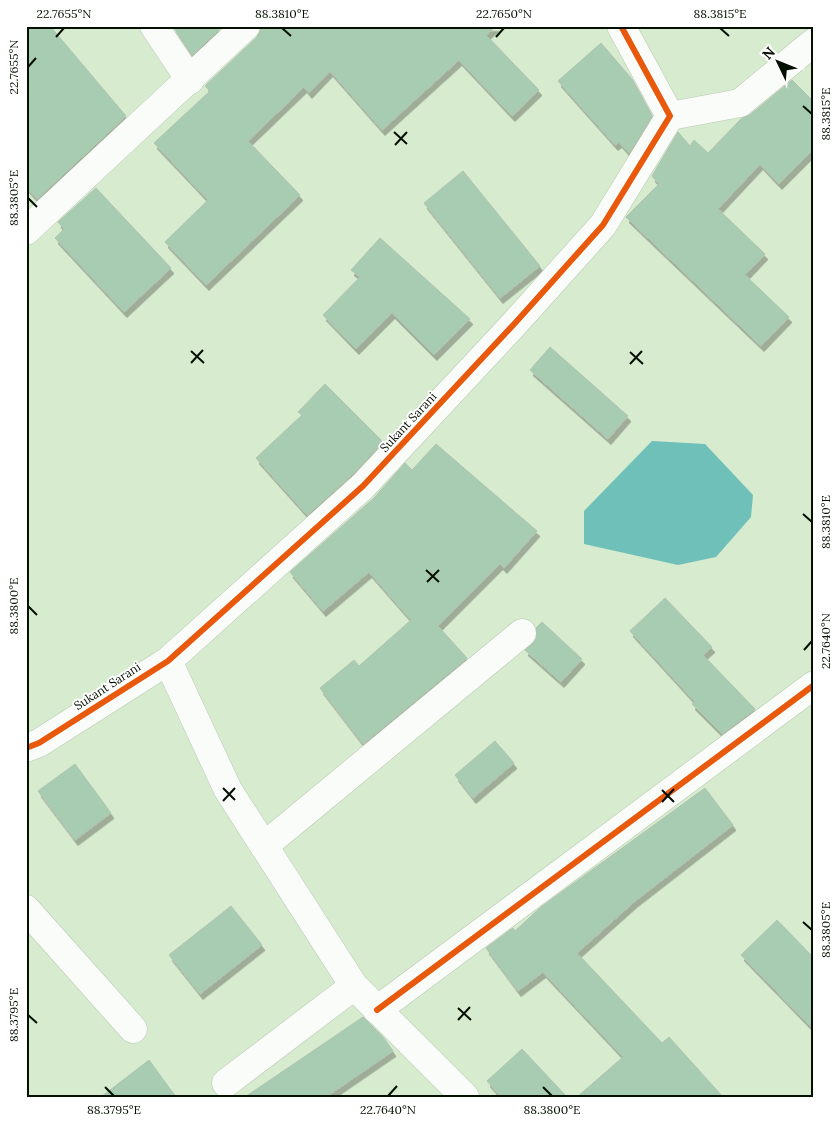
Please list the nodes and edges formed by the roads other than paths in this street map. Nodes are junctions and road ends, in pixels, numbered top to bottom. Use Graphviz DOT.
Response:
graph roads {
  1 [pos="154,26"];
  2 [pos="246,26"];
  3 [pos="622,26"];
  4 [pos="814,42"];
  5 [pos="190,80"];
  6 [pos="670,116"];
  7 [pos="26,231"];
  8 [pos="522,633"];
  9 [pos="168,661"];
  10 [pos="814,685"];
  11 [pos="26,748"];
  12 [pos="264,846"];
  13 [pos="26,909"];
  14 [pos="354,986"];
  15 [pos="377,1010"];
  16 [pos="133,1029"];
  17 [pos="226,1083"];
  18 [pos="458,1094"];
  1 -- 5 [label="street"];
  2 -- 5 [label="street"];
  3 -- 6 [label="street"];
  4 -- 6 [label="street"];
  5 -- 7 [label="street"];
  6 -- 9 [label="street, Sukant Sarani"];
  8 -- 12 [label="street"];
  9 -- 11 [label="street, Sukant Sarani"];
  9 -- 12 [label="street"];
  10 -- 15 [label="street"];
  12 -- 14 [label="street"];
  13 -- 16 [label="street"];
  14 -- 15 [label="street"];
  14 -- 17 [label="street"];
  15 -- 18 [label="street"];
}
